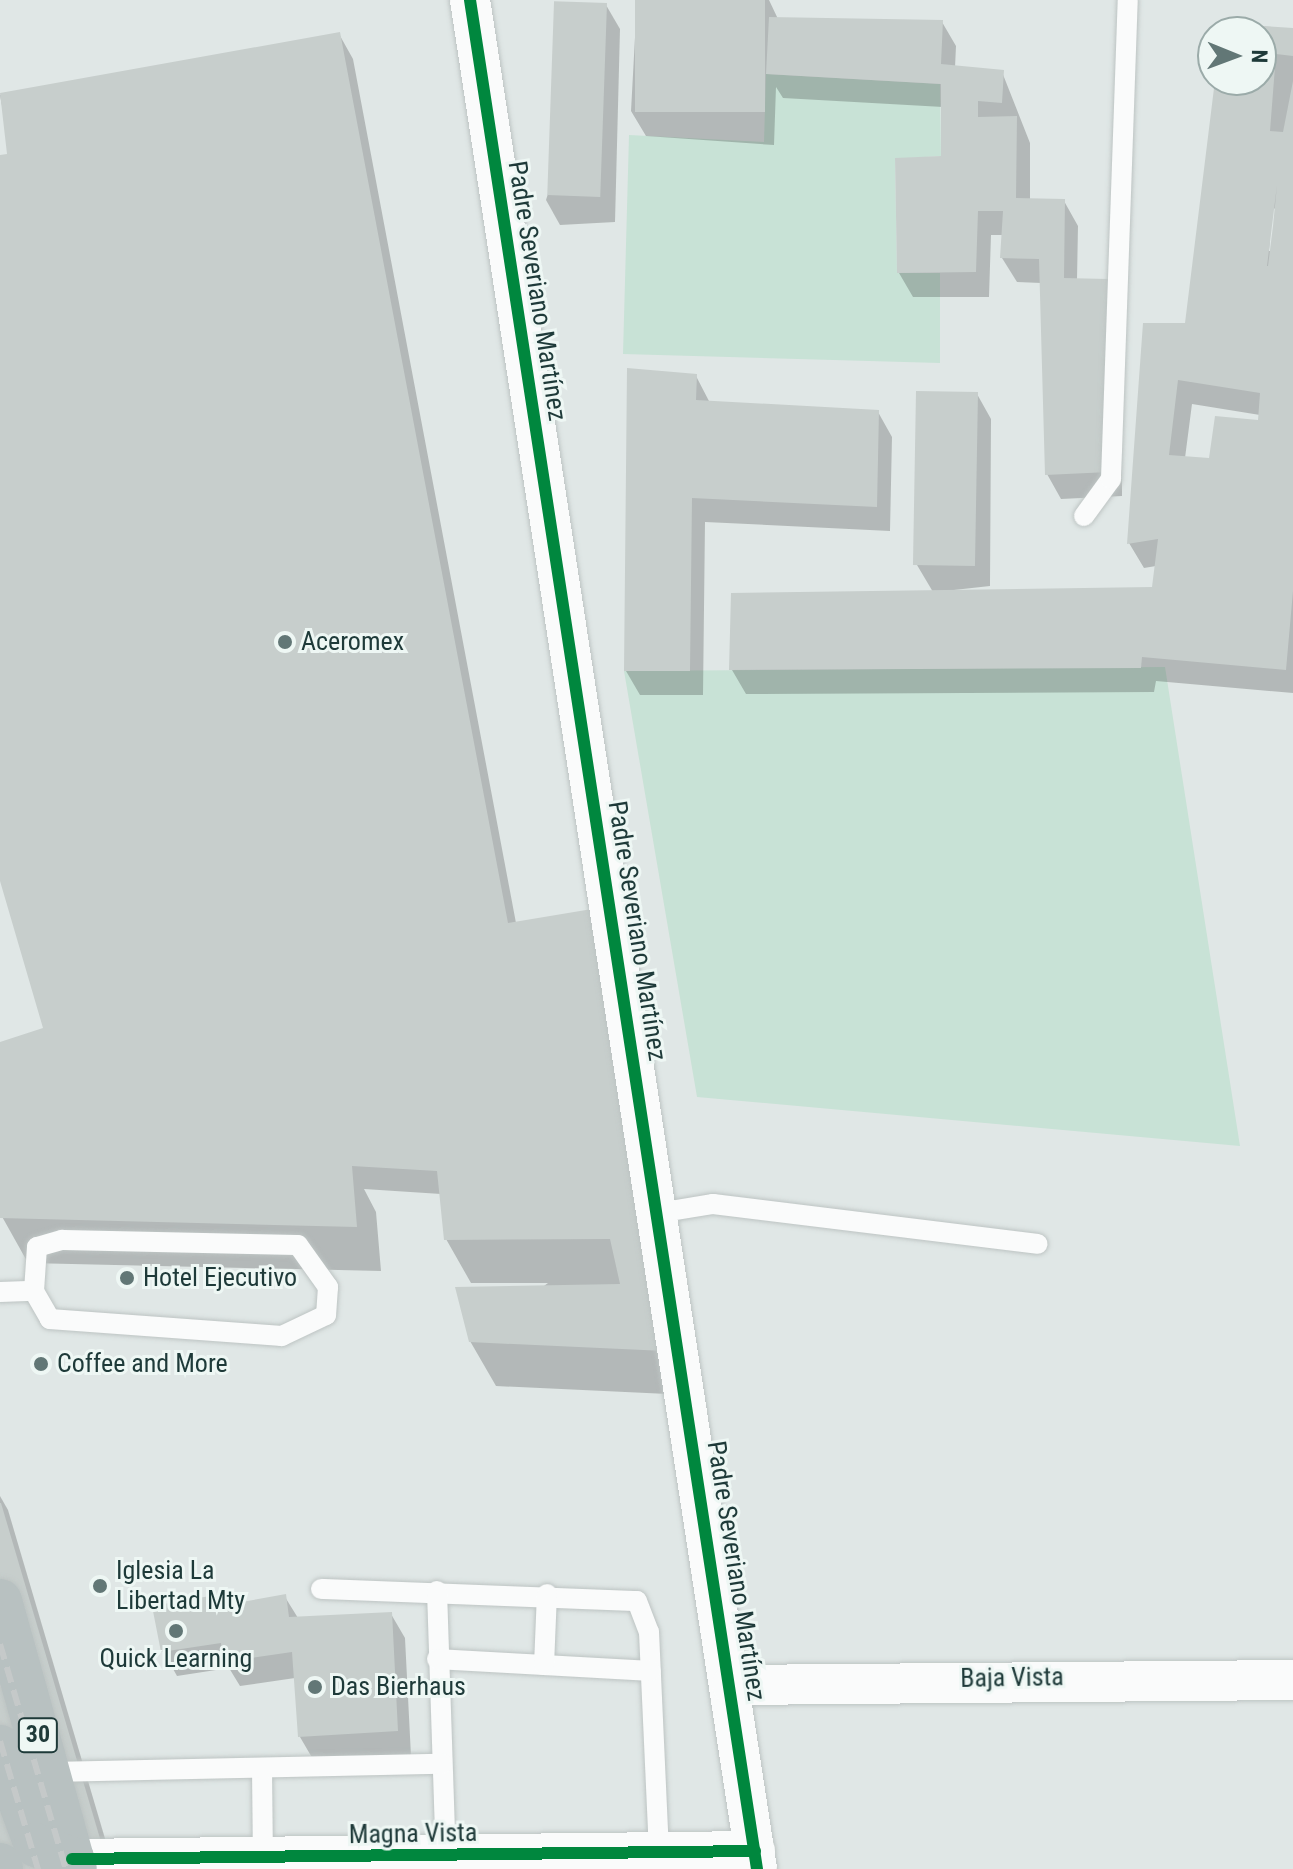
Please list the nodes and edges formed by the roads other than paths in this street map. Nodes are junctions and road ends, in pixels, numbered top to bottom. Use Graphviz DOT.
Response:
graph roads {
  1 [pos="470,0"];
  2 [pos="1128,0"];
  3 [pos="1084,516"];
  4 [pos="658,1213"];
  5 [pos="1038,1244"];
  6 [pos="34,1291"];
  7 [pos="0,1292"];
  8 [pos="321,1589"];
  9 [pos="437,1591"];
  10 [pos="547,1594"];
  11 [pos="0,1601"];
  12 [pos="437,1659"];
  13 [pos="544,1665"];
  14 [pos="651,1671"];
  15 [pos="1293,1680"];
  16 [pos="732,1685"];
  17 [pos="0,1747"];
  18 [pos="442,1764"];
  19 [pos="262,1768"];
  20 [pos="49,1772"];
  21 [pos="659,1852"];
  22 [pos="446,1856"];
  23 [pos="263,1857"];
  24 [pos="756,1860"];
  25 [pos="74,1864"];
  1 -- 4 [label="street, Padre Severiano Martínez"];
  2 -- 3 [label="lane"];
  4 -- 5 [label="lane"];
  4 -- 16 [label="street, Padre Severiano Martínez"];
  6 -- 6 [label="lane"];
  6 -- 7 [label="lane"];
  8 -- 9 [label="lane"];
  9 -- 10 [label="lane"];
  9 -- 12 [label="lane"];
  10 -- 13 [label="lane"];
  10 -- 14 [label="lane"];
  11 -- 20 [label="highway, 30"];
  12 -- 13 [label="lane"];
  12 -- 18 [label="lane"];
  13 -- 14 [label="lane"];
  14 -- 21 [label="lane"];
  15 -- 16 [label="street, Baja Vista"];
  16 -- 24 [label="street, Padre Severiano Martínez"];
  17 -- 25 [label="highway"];
  18 -- 19 [label="lane"];
  18 -- 22 [label="lane"];
  19 -- 20 [label="lane"];
  19 -- 23 [label="lane"];
  20 -- 25 [label="highway, 30"];
  21 -- 22 [label="street, Magna Vista"];
  21 -- 24 [label="street, Magna Vista"];
  22 -- 23 [label="street, Magna Vista"];
  23 -- 25 [label="street, Magna Vista"];
}
